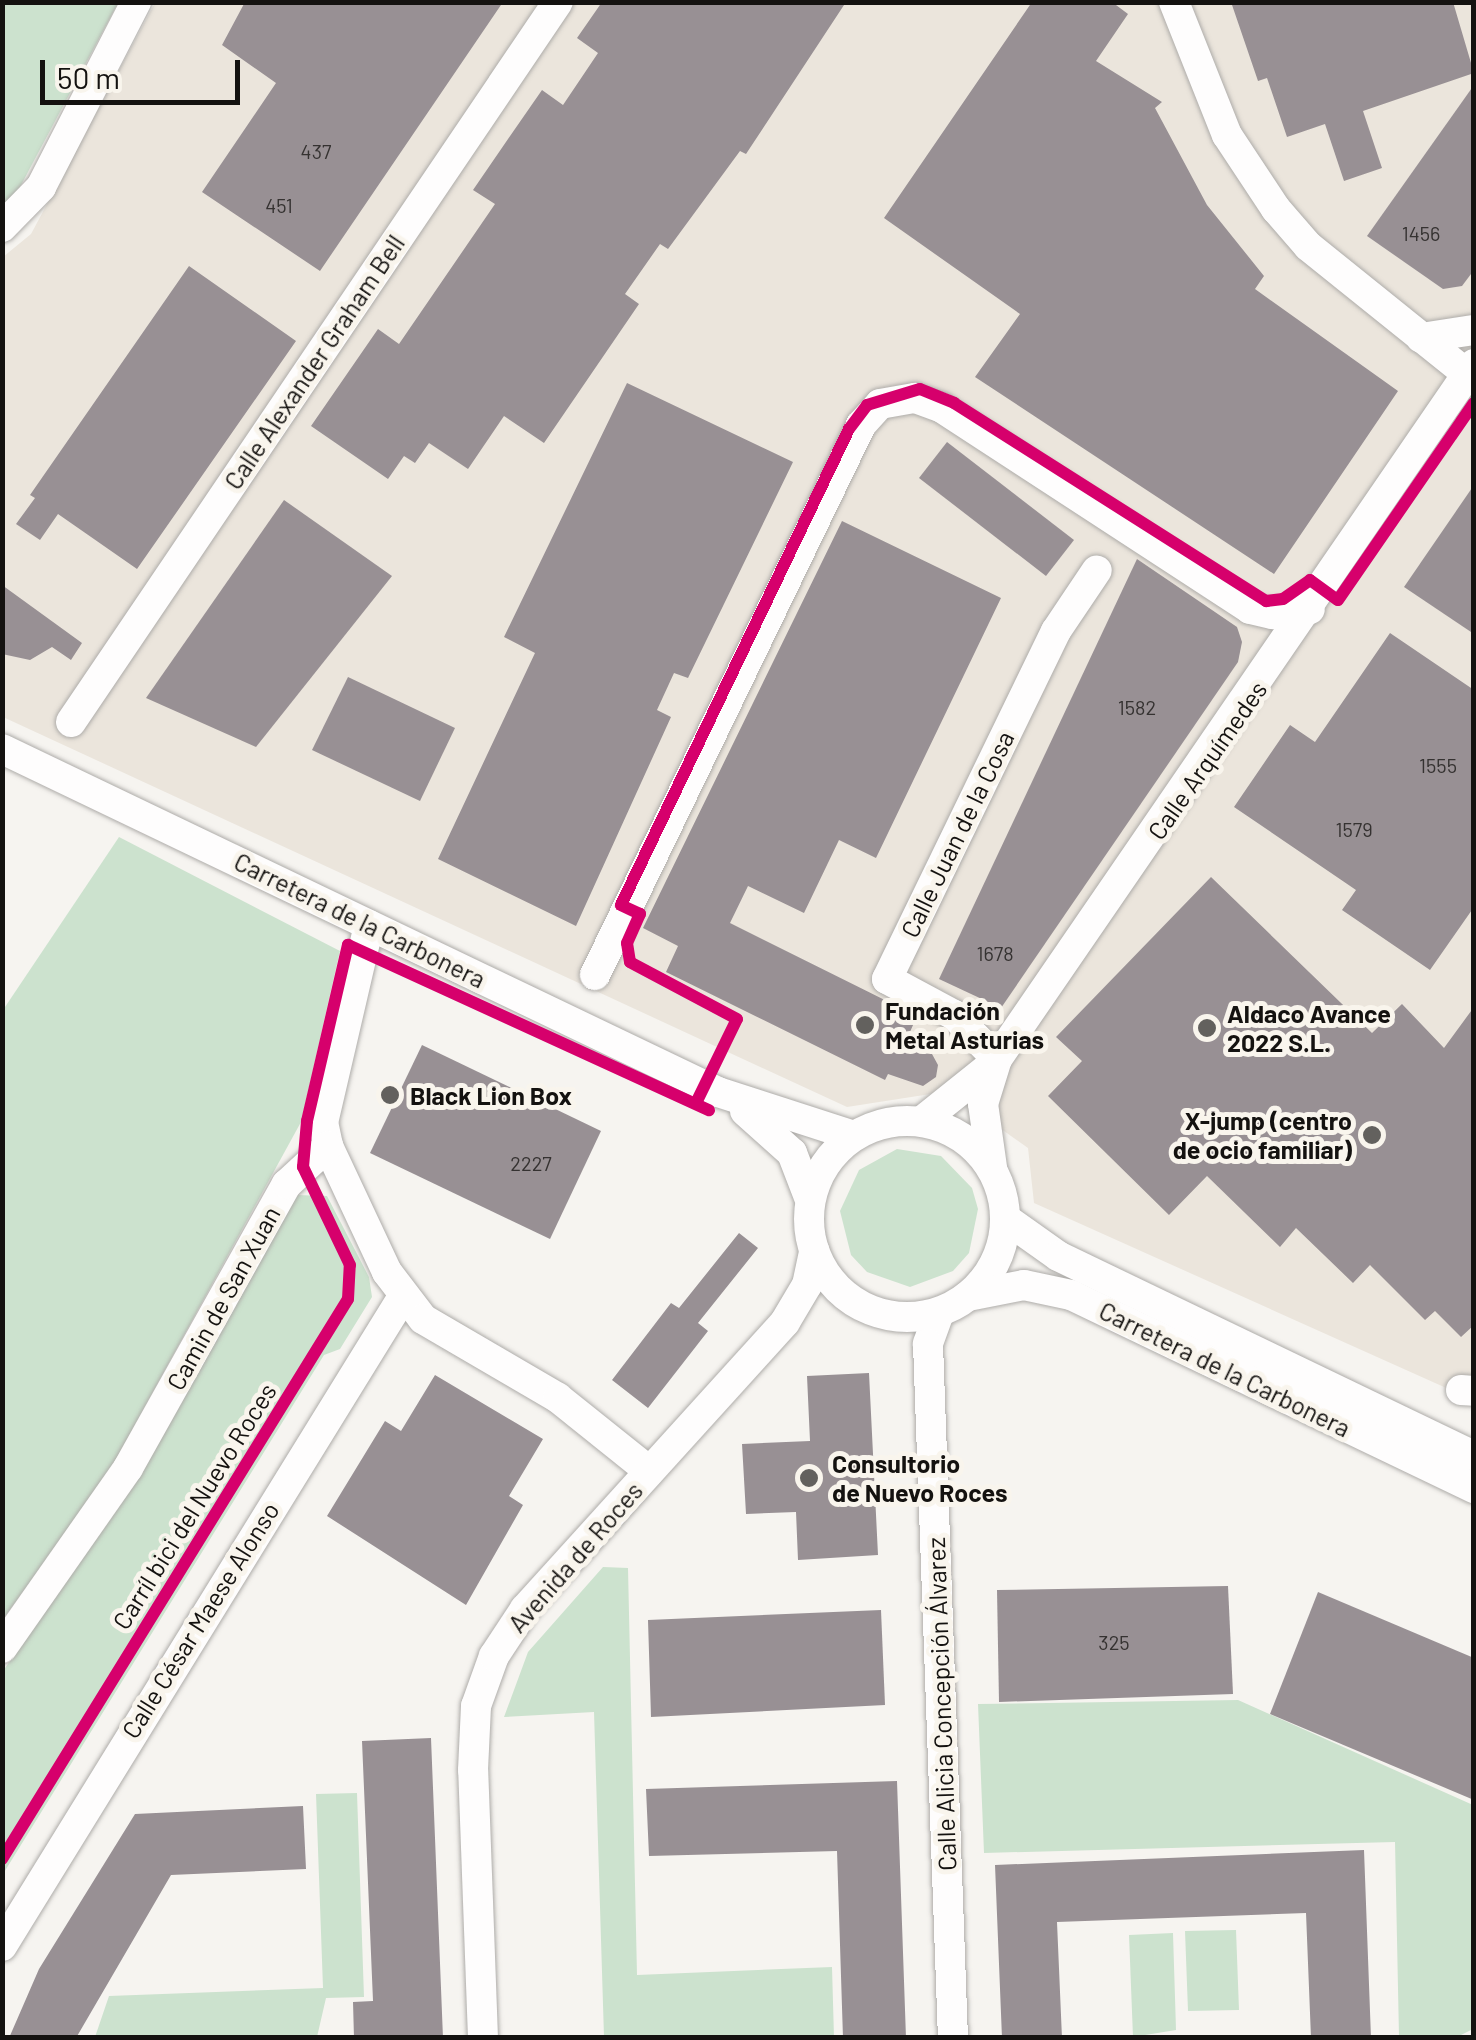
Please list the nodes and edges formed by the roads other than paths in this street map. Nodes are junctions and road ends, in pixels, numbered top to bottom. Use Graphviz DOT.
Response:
graph roads {
  1 [pos="136,2"];
  2 [pos="558,2"];
  3 [pos="1174,2"];
  4 [pos="2,227"];
  5 [pos="1474,330"];
  6 [pos="1421,338"];
  7 [pos="1470,369"];
  8 [pos="1434,424"];
  9 [pos="1097,570"];
  10 [pos="1250,609"];
  11 [pos="1310,610"];
  12 [pos="1270,670"];
  13 [pos="71,722"];
  14 [pos="2,749"];
  15 [pos="370,925"];
  16 [pos="596,974"];
  17 [pos="998,1059"];
  18 [pos="718,1092"];
  19 [pos="922,1121"];
  20 [pos="854,1136"];
  21 [pos="328,1146"];
  22 [pos="992,1167"];
  23 [pos="810,1200"];
  24 [pos="1006,1219"];
  25 [pos="814,1251"];
  26 [pos="968,1296"];
  27 [pos="402,1298"];
  28 [pos="939,1313"];
  29 [pos="1474,1456"];
  30 [pos="649,1471"];
  31 [pos="1474,1488"];
  32 [pos="2,1648"];
  33 [pos="2,1946"];
  34 [pos="483,2038"];
  35 [pos="954,2038"];
  1 -- 4 [label="street"];
  2 -- 13 [label="street, Calle Alexander Graham Bell"];
  3 -- 6 [label="street"];
  5 -- 6 [label="street"];
  6 -- 7 [label="street"];
  6 -- 8 [label="street"];
  7 -- 8 [label="street, Calle Arquímedes"];
  8 -- 11 [label="street, Calle Arquímedes"];
  9 -- 17 [label="street, Calle Juan de la Cosa"];
  10 -- 11 [label="street"];
  10 -- 12 [label="street"];
  10 -- 16 [label="street"];
  11 -- 12 [label="street, Calle Arquímedes"];
  12 -- 17 [label="street, Calle Arquímedes"];
  14 -- 15 [label="street, Carretera de la Carbonera"];
  15 -- 18 [label="street, Carretera de la Carbonera"];
  15 -- 21 [label="street"];
  17 -- 19 [label="street"];
  17 -- 22 [label="street, Calle Arquímedes"];
  18 -- 20 [label="street"];
  18 -- 23 [label="street"];
  19 -- 20 [label="street"];
  19 -- 22 [label="street"];
  20 -- 23 [label="street"];
  21 -- 27 [label="street"];
  21 -- 32 [label="street, Camin de San Xuan"];
  22 -- 24 [label="street"];
  23 -- 25 [label="street"];
  24 -- 26 [label="street"];
  24 -- 29 [label="street, Carretera de la Carbonera"];
  25 -- 28 [label="street"];
  25 -- 30 [label="street, Avenida de Roces"];
  26 -- 28 [label="street"];
  26 -- 31 [label="street, Carretera de la Carbonera"];
  27 -- 30 [label="street"];
  27 -- 33 [label="street, Calle César Maese Alonso"];
  28 -- 35 [label="street, Calle Alicia Concepción Álvarez"];
  30 -- 34 [label="street, Avenida de Roces"];
}
